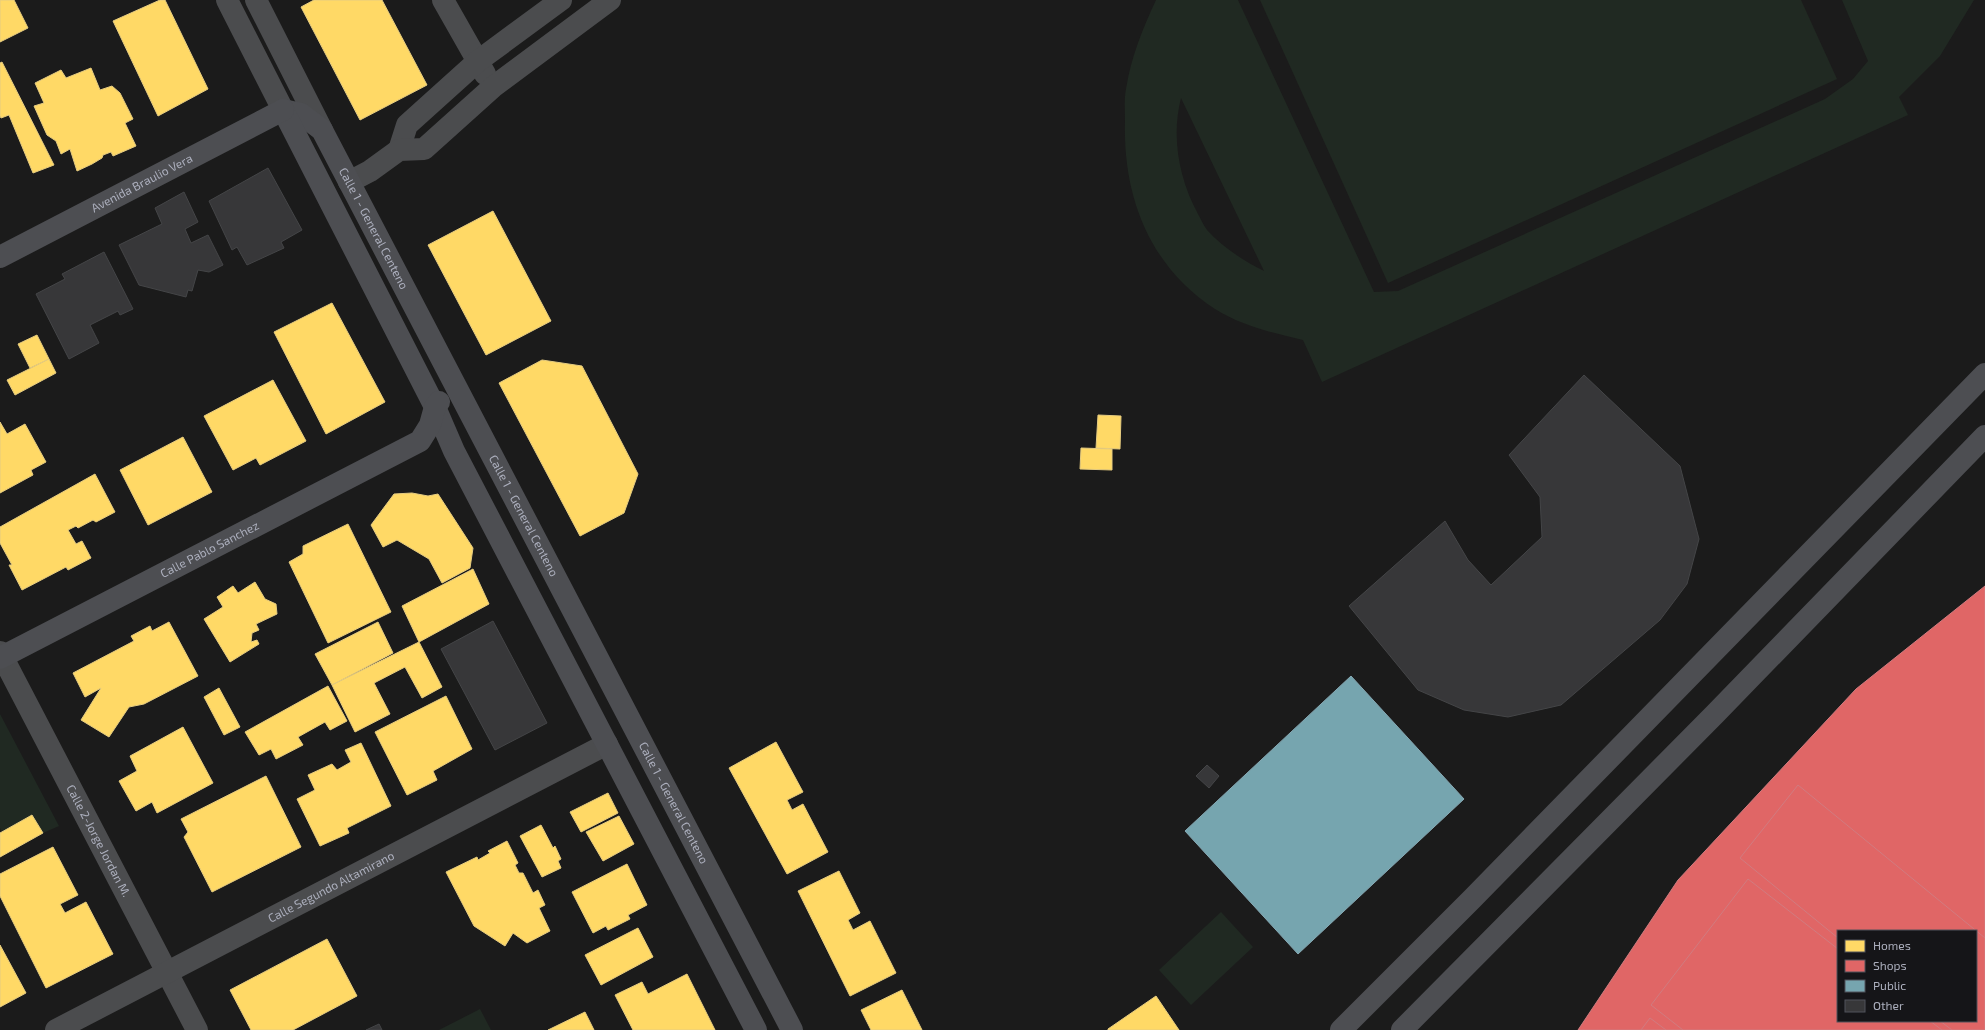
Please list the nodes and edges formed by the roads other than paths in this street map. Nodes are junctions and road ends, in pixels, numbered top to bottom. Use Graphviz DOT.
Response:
graph roads {
  1 [pos="227,0"];
  2 [pos="256,0"];
  3 [pos="443,0"];
  4 [pos="561,0"];
  5 [pos="610,0"];
  6 [pos="478,61"];
  7 [pos="493,87"];
  8 [pos="283,110"];
  9 [pos="322,130"];
  10 [pos="399,150"];
  11 [pos="349,182"];
  12 [pos="0,258"];
  13 [pos="449,374"];
  14 [pos="1985,374"];
  15 [pos="435,407"];
  16 [pos="1985,436"];
  17 [pos="420,441"];
  18 [pos="454,451"];
  19 [pos="556,578"];
  20 [pos="529,593"];
  21 [pos="1,656"];
  22 [pos="634,729"];
  23 [pos="607,744"];
  24 [pos="713,878"];
  25 [pos="685,892"];
  26 [pos="167,973"];
  27 [pos="56,1030"];
  28 [pos="197,1030"];
  29 [pos="756,1030"];
  30 [pos="792,1030"];
  31 [pos="1341,1030"];
  32 [pos="1402,1030"];
  1 -- 8 [label="street"];
  2 -- 9 [label="street, Calle 1 - General Centeno"];
  3 -- 6 [label="street"];
  4 -- 6 [label="street"];
  5 -- 7 [label="street"];
  6 -- 7 [label="street"];
  6 -- 10 [label="street"];
  7 -- 10 [label="street"];
  8 -- 9 [label="main road"];
  8 -- 12 [label="main road, Avenida Braulio Vera"];
  8 -- 15 [label="main road"];
  9 -- 11 [label="main road, Calle 1 - General Centeno"];
  10 -- 11 [label="street"];
  11 -- 13 [label="main road, Calle 1 - General Centeno"];
  13 -- 15 [label="main road"];
  13 -- 19 [label="main road, Calle 1 - General Centeno"];
  14 -- 31 [label="main road"];
  15 -- 17 [label="main road"];
  15 -- 18 [label="main road"];
  16 -- 32 [label="main road"];
  17 -- 18 [label="main road"];
  17 -- 21 [label="main road, Calle Pablo Sanchez"];
  18 -- 20 [label="main road"];
  19 -- 20 [label="main road"];
  19 -- 22 [label="main road, Calle 1 - General Centeno"];
  20 -- 23 [label="main road"];
  21 -- 26 [label="street, Calle 2-Jorge Jordan M."];
  22 -- 23 [label="main road"];
  22 -- 24 [label="main road, Calle 1 - General Centeno"];
  23 -- 25 [label="main road"];
  23 -- 26 [label="street, Calle Segundo Altamirano"];
  24 -- 25 [label="main road"];
  24 -- 30 [label="main road, Calle 1 - General Centeno"];
  25 -- 29 [label="main road"];
  26 -- 27 [label="street, Calle Segundo Altamirano"];
  26 -- 28 [label="street, Calle 2-Jorge Jordan M."];
}
